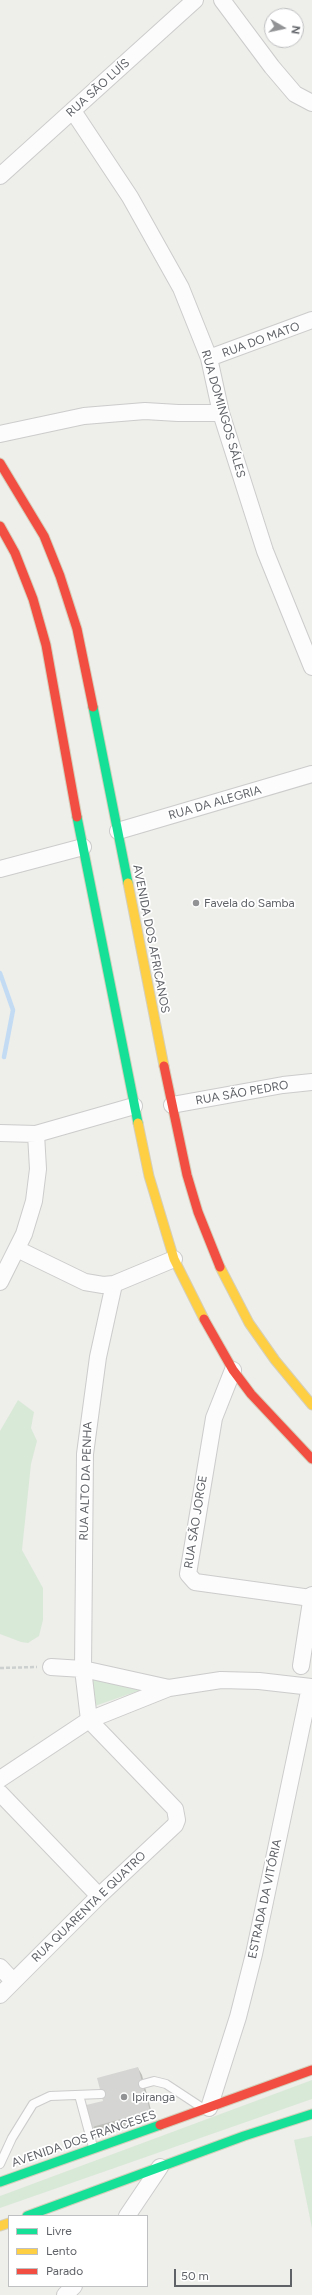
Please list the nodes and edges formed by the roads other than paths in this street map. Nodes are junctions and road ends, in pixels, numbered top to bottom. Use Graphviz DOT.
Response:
graph roads {
  1 [pos="195,0"];
  2 [pos="222,0"];
  3 [pos="312,103"];
  4 [pos="73,111"];
  5 [pos="0,176"];
  6 [pos="312,320"];
  7 [pos="209,358"];
  8 [pos="221,413"];
  9 [pos="0,434"];
  10 [pos="0,463"];
  11 [pos="0,526"];
  12 [pos="312,666"];
  13 [pos="312,774"];
  14 [pos="118,831"];
  15 [pos="83,847"];
  16 [pos="0,869"];
  17 [pos="312,1082"];
  18 [pos="172,1105"];
  19 [pos="134,1106"];
  20 [pos="0,1133"];
  21 [pos="36,1134"];
  22 [pos="17,1249"];
  23 [pos="174,1259"];
  24 [pos="0,1282"];
  25 [pos="114,1284"];
  26 [pos="234,1370"];
  27 [pos="312,1405"];
  28 [pos="312,1444"];
  29 [pos="305,1451"];
  30 [pos="312,1458"];
  31 [pos="312,1597"];
  32 [pos="301,1666"];
  33 [pos="51,1667"];
  34 [pos="83,1669"];
  35 [pos="311,1687"];
  36 [pos="169,1688"];
  37 [pos="90,1720"];
  38 [pos="0,1779"];
  39 [pos="0,1793"];
  40 [pos="100,1896"];
  41 [pos="0,1967"];
  42 [pos="13,1981"];
  43 [pos="0,1995"];
  44 [pos="312,2070"];
  45 [pos="143,2084"];
  46 [pos="102,2094"];
  47 [pos="79,2095"];
  48 [pos="207,2109"];
  49 [pos="312,2114"];
  50 [pos="94,2148"];
  51 [pos="0,2164"];
  52 [pos="160,2167"];
  53 [pos="0,2182"];
  54 [pos="30,2215"];
  55 [pos="128,2215"];
  56 [pos="73,2287"];
  57 [pos="65,2295"];
  1 -- 4 [label="street, RUA SÃO LUÍS"];
  2 -- 3 [label="street"];
  4 -- 5 [label="street, RUA SÃO LUÍS"];
  4 -- 7 [label="street, RUA DOMINGOS SÁLES"];
  6 -- 7 [label="street, RUA DO MATO"];
  7 -- 8 [label="street, RUA DOMINGOS SÁLES"];
  8 -- 9 [label="street"];
  8 -- 12 [label="street, RUA DOMINGOS SÁLES"];
  10 -- 14 [label="main road, AVENIDA DOS AFRICANOS"];
  11 -- 15 [label="main road"];
  13 -- 14 [label="street, RUA DA ALEGRIA"];
  14 -- 18 [label="main road, AVENIDA DOS AFRICANOS"];
  15 -- 16 [label="street"];
  15 -- 19 [label="main road"];
  17 -- 18 [label="street, RUA SÃO PEDRO"];
  18 -- 27 [label="main road, AVENIDA DOS AFRICANOS"];
  19 -- 21 [label="street"];
  19 -- 23 [label="main road"];
  20 -- 21 [label="street"];
  21 -- 22 [label="street"];
  22 -- 24 [label="street"];
  22 -- 25 [label="street"];
  23 -- 25 [label="street"];
  23 -- 26 [label="main road"];
  25 -- 34 [label="street, RUA ALTO DA PENHA"];
  26 -- 29 [label="main road"];
  26 -- 31 [label="street, RUA SÃO JORGE"];
  28 -- 29 [label="main road"];
  29 -- 30 [label="main road"];
  31 -- 32 [label="street"];
  33 -- 34 [label="street"];
  34 -- 36 [label="street"];
  34 -- 37 [label="street, RUA ALTO DA PENHA"];
  35 -- 36 [label="street"];
  35 -- 48 [label="street, ESTRADA DA VITÓRIA"];
  36 -- 37 [label="street"];
  37 -- 38 [label="street"];
  37 -- 40 [label="street, RUA QUARENTA E QUATRO"];
  39 -- 40 [label="street"];
  40 -- 42 [label="street, RUA QUARENTA E QUATRO"];
  41 -- 42 [label="street"];
  42 -- 43 [label="street, RUA QUARENTA E QUATRO"];
  44 -- 48 [label="main road, AVENIDA DOS FRANCESES"];
  45 -- 48 [label="lane"];
  46 -- 47 [label="lane"];
  47 -- 50 [label="lane"];
  47 -- 51 [label="lane"];
  48 -- 50 [label="main road, AVENIDA DOS FRANCESES"];
  49 -- 52 [label="main road"];
  50 -- 53 [label="main road, AVENIDA DOS FRANCESES"];
  52 -- 54 [label="main road"];
  52 -- 55 [label="street"];
  56 -- 57 [label="street"];
}
